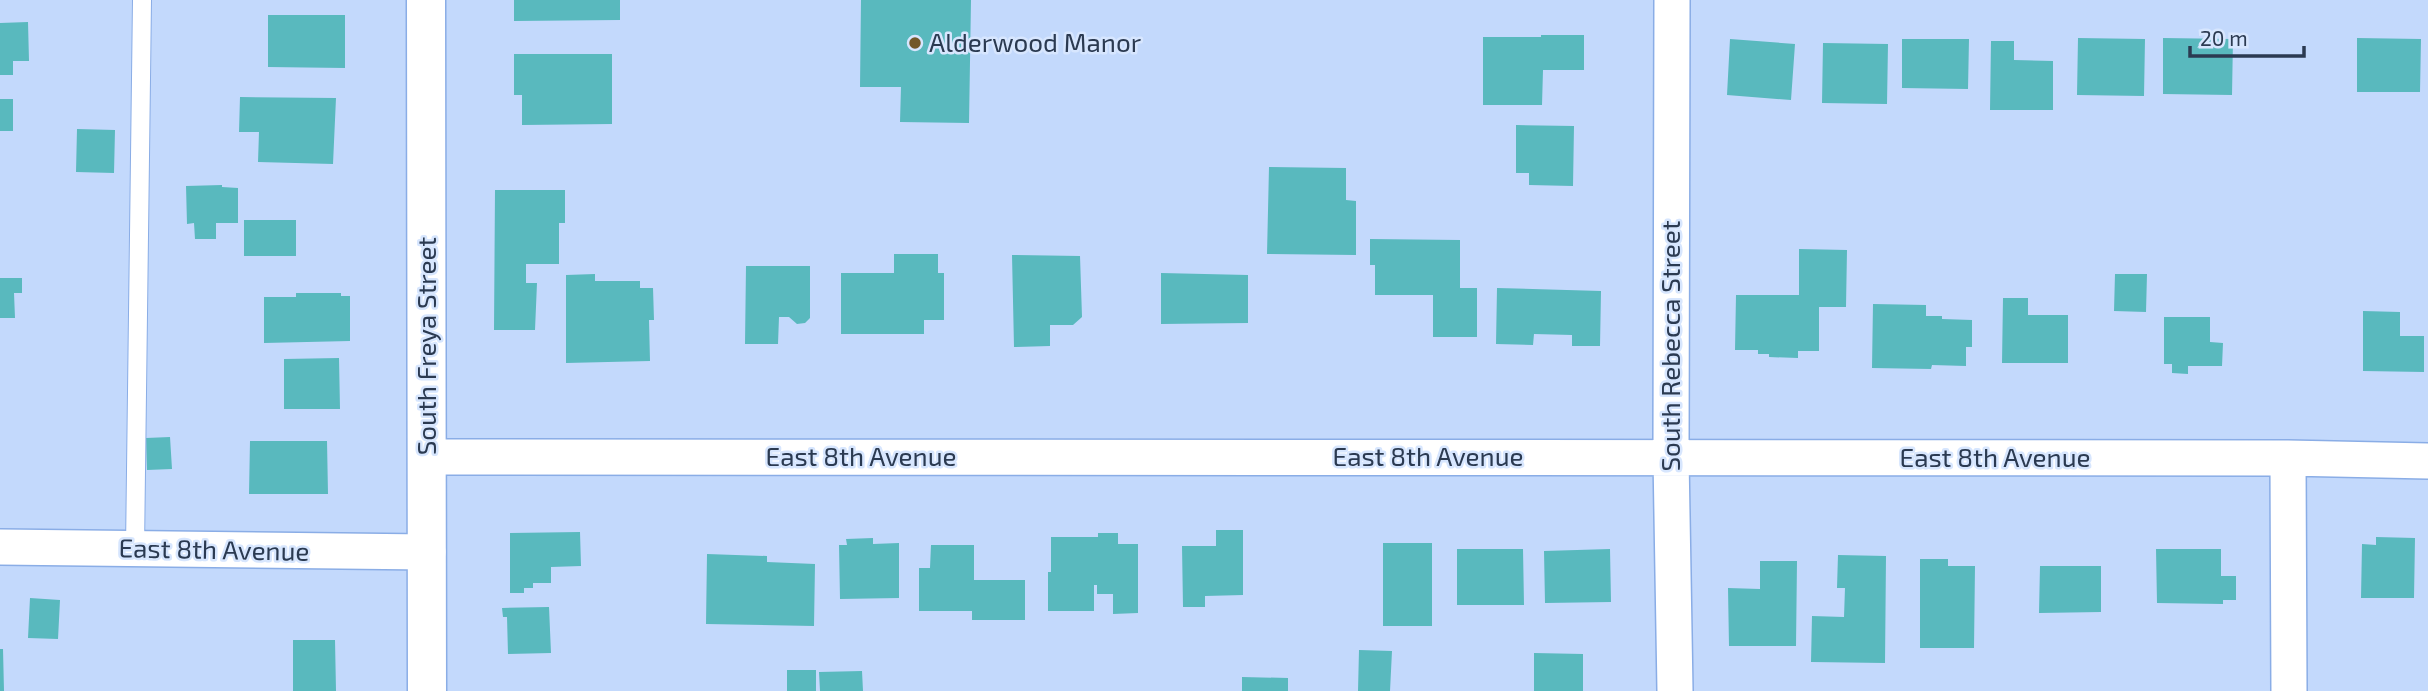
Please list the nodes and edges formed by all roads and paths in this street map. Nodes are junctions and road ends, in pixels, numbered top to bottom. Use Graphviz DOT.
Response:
graph roads {
  1 [pos="142,0"];
  2 [pos="426,0"];
  3 [pos="1672,0"];
  4 [pos="427,457"];
  5 [pos="1671,457"];
  6 [pos="2288,458"];
  7 [pos="2428,461"];
  8 [pos="0,547"];
  9 [pos="135,549"];
  10 [pos="428,552"];
  11 [pos="427,691"];
  12 [pos="1675,691"];
  13 [pos="2289,691"];
  1 -- 9 [label="lane"];
  2 -- 4 [label="main road, South Freya Street"];
  3 -- 5 [label="street, South Rebecca Street"];
  4 -- 5 [label="street, East 8th Avenue"];
  4 -- 10 [label="main road, South Freya Street"];
  5 -- 6 [label="street, East 8th Avenue"];
  5 -- 12 [label="street, South Rebecca Street"];
  6 -- 7 [label="street, East 8th Avenue"];
  6 -- 13 [label="street"];
  8 -- 9 [label="street, East 8th Avenue"];
  9 -- 10 [label="street, East 8th Avenue"];
  10 -- 11 [label="main road, South Freya Street"];
}
